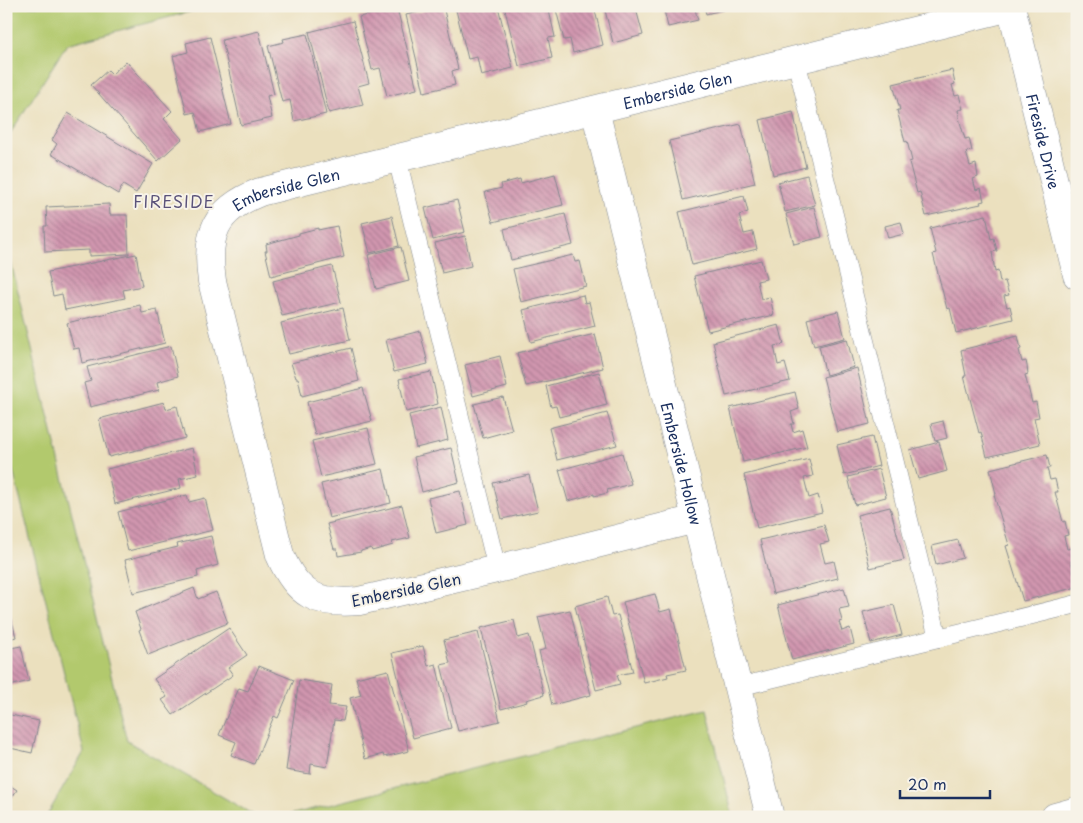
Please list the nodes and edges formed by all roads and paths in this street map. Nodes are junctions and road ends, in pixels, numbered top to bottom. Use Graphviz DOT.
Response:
graph roads {
  1 [pos="1011,7"];
  2 [pos="796,60"];
  3 [pos="595,110"];
  4 [pos="397,158"];
  5 [pos="1077,275"];
  6 [pos="696,519"];
  7 [pos="497,569"];
  8 [pos="1077,604"];
  9 [pos="938,638"];
  10 [pos="738,687"];
  11 [pos="1077,812"];
  12 [pos="770,817"];
  13 [pos="1055,817"];
  1 -- 2 [label="street, Emberside Glen"];
  1 -- 5 [label="street, Fireside Drive"];
  2 -- 3 [label="street, Emberside Glen"];
  2 -- 9 [label="lane"];
  3 -- 4 [label="street, Emberside Glen"];
  3 -- 6 [label="street, Emberside Hollow"];
  4 -- 7 [label="lane"];
  4 -- 7 [label="street, Emberside Glen"];
  6 -- 7 [label="street, Emberside Glen"];
  6 -- 10 [label="street, Emberside Hollow"];
  8 -- 9 [label="lane"];
  9 -- 10 [label="lane"];
  10 -- 12 [label="street, Emberside Hollow"];
  11 -- 13 [label="street"];
}
